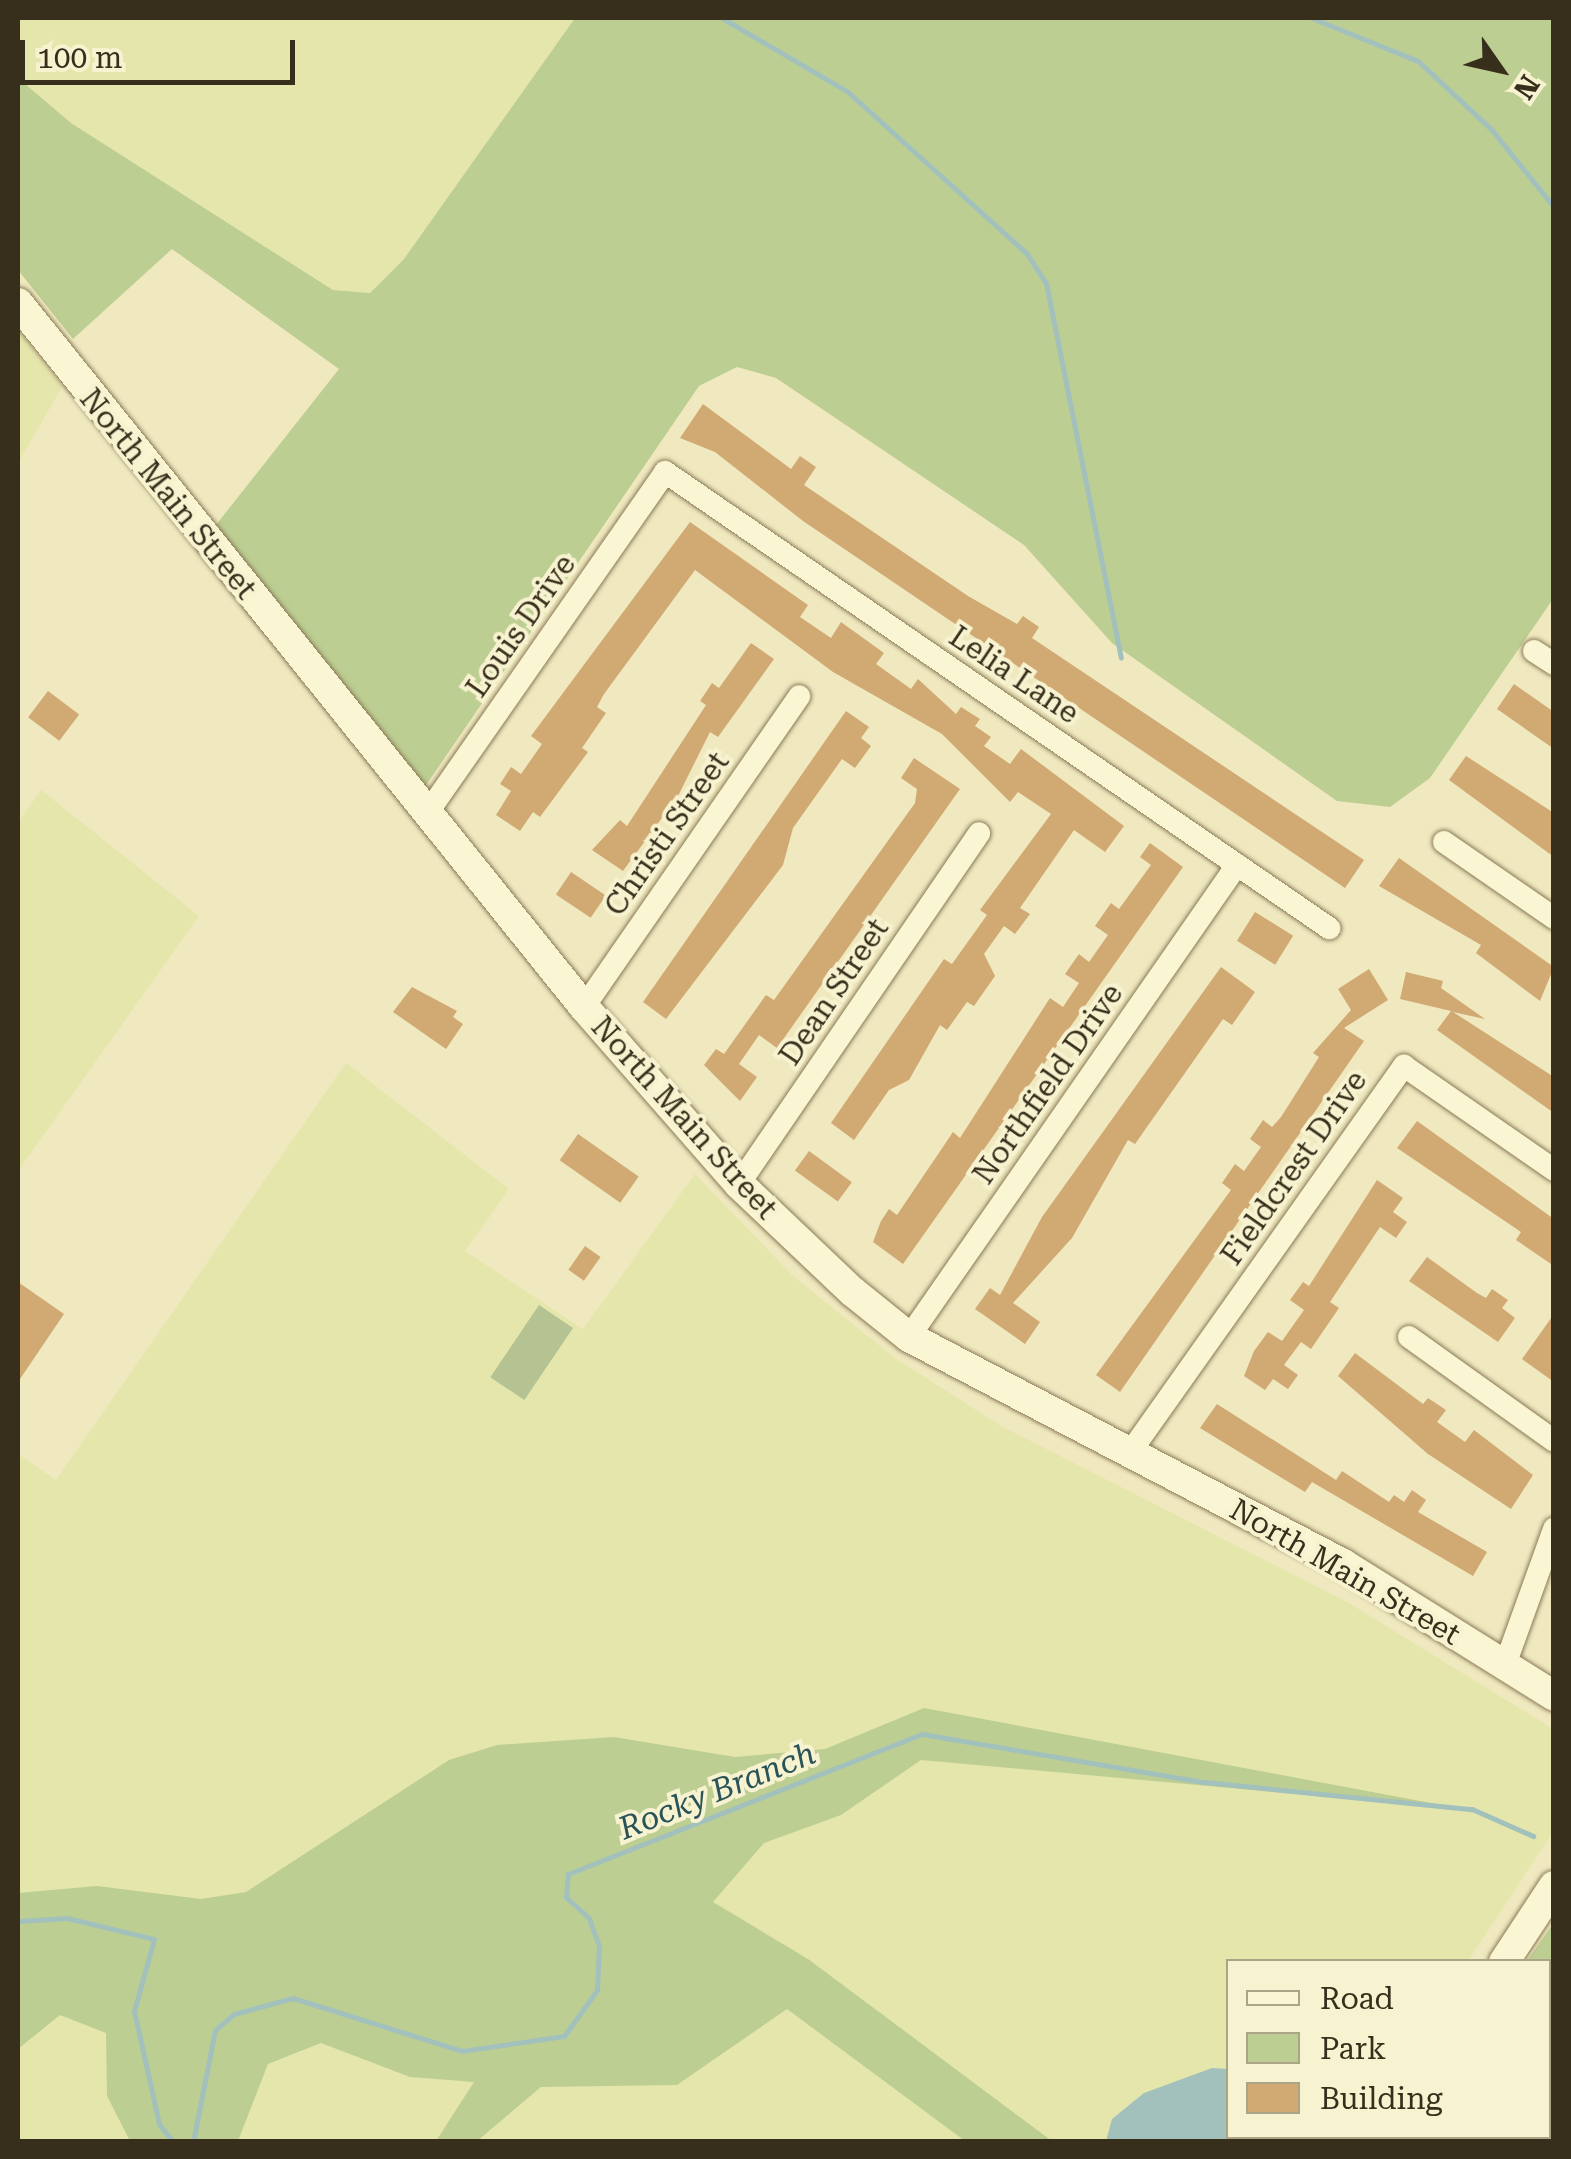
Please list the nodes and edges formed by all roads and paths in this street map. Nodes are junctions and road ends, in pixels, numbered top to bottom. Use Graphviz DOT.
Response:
graph roads {
  1 [pos="18,303"];
  2 [pos="665,472"];
  3 [pos="799,696"];
  4 [pos="426,815"];
  5 [pos="979,833"];
  6 [pos="1444,842"];
  7 [pos="1237,865"];
  8 [pos="1554,918"];
  9 [pos="1330,928"];
  10 [pos="584,1006"];
  11 [pos="1554,1170"];
  12 [pos="740,1184"];
  13 [pos="909,1337"];
  14 [pos="1409,1337"];
  15 [pos="1554,1440"];
  16 [pos="1129,1454"];
  17 [pos="1554,1529"];
  18 [pos="1505,1665"];
  19 [pos="1554,1696"];
  20 [pos="1554,1886"];
  21 [pos="1506,1959"];
  1 -- 4 [label="street, North Main Street"];
  2 -- 4 [label="street, Louis Drive"];
  2 -- 7 [label="street, Lelia Lane"];
  3 -- 10 [label="street, Christi Street"];
  4 -- 10 [label="street, North Main Street"];
  5 -- 12 [label="street, Dean Street"];
  6 -- 8 [label="street"];
  7 -- 9 [label="street, Lelia Lane"];
  7 -- 13 [label="street, Northfield Drive"];
  10 -- 12 [label="street, North Main Street"];
  11 -- 16 [label="street, Fieldcrest Drive"];
  12 -- 13 [label="street, North Main Street"];
  13 -- 16 [label="street, North Main Street"];
  14 -- 15 [label="street"];
  16 -- 18 [label="street, North Main Street"];
  17 -- 18 [label="street"];
  18 -- 19 [label="street, North Main Street"];
  20 -- 21 [label="street"];
}
